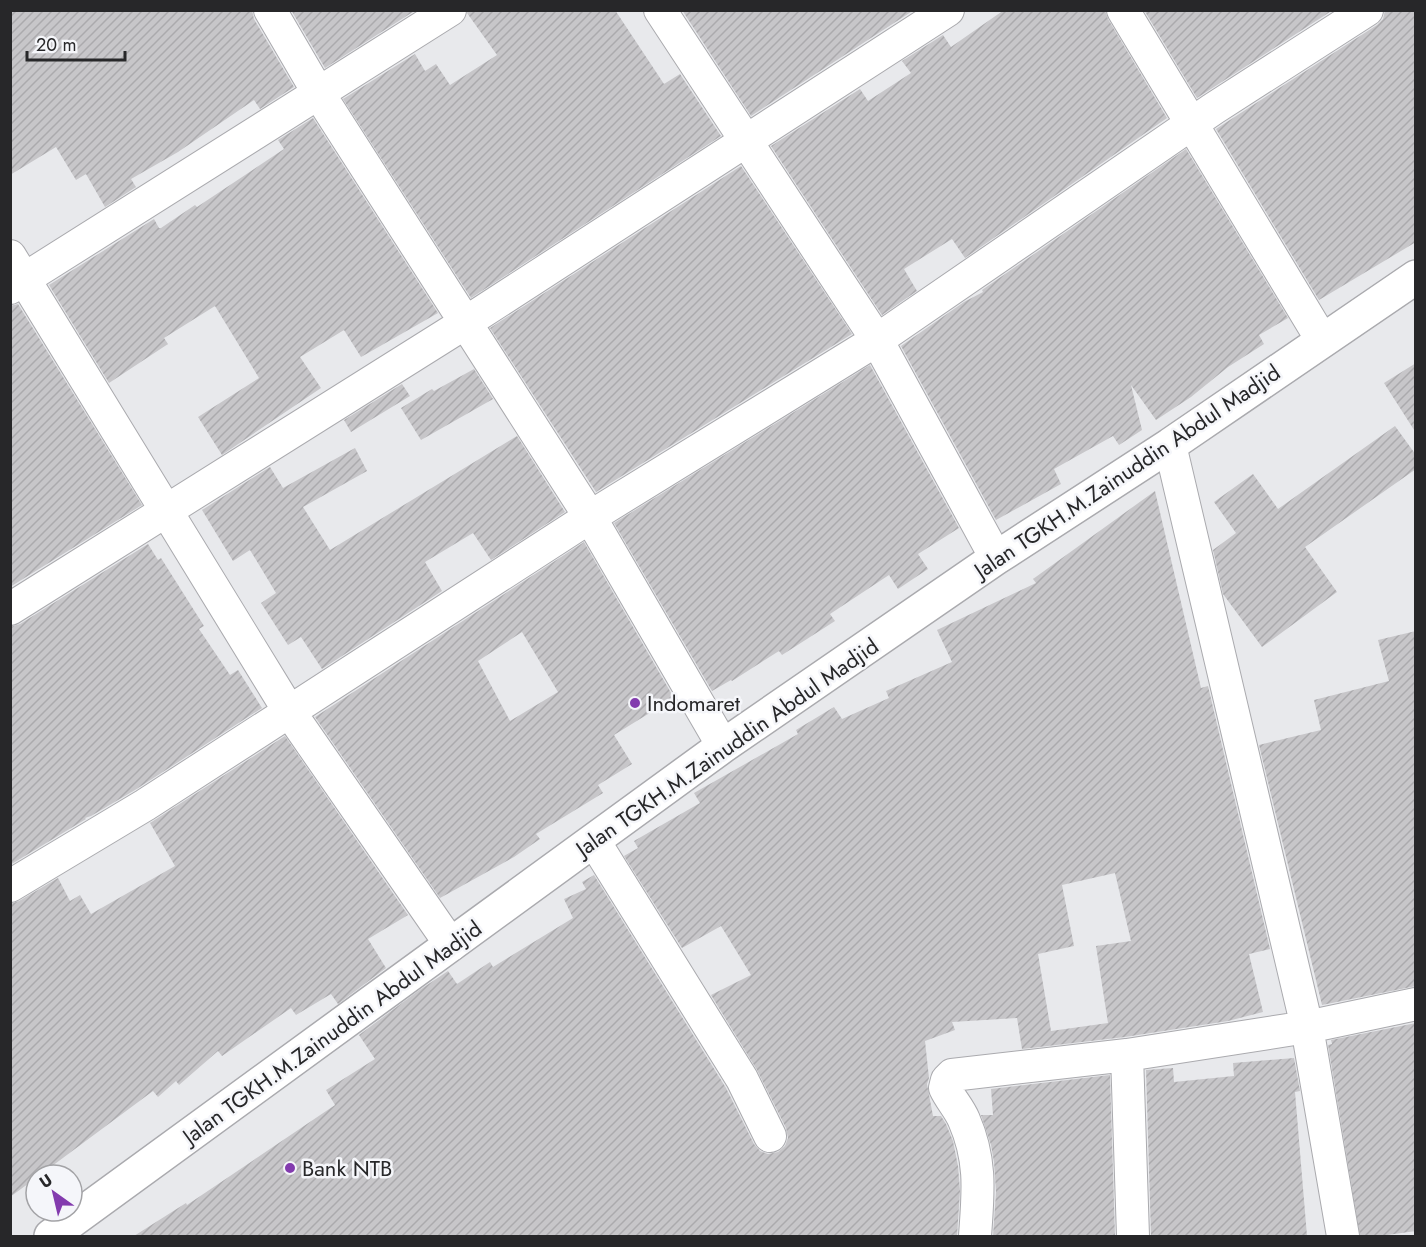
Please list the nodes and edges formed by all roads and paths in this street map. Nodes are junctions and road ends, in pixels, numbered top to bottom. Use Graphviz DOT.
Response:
graph roads {
  1 [pos="270,10"];
  2 [pos="450,10"];
  3 [pos="660,10"];
  4 [pos="948,10"];
  5 [pos="1123,10"];
  6 [pos="1367,10"];
  7 [pos="318,94"];
  8 [pos="1191,124"];
  9 [pos="746,140"];
  10 [pos="15,274"];
  11 [pos="1416,277"];
  12 [pos="465,323"];
  13 [pos="877,339"];
  14 [pos="1322,340"];
  15 [pos="1170,445"];
  16 [pos="167,510"];
  17 [pos="590,517"];
  18 [pos="996,558"];
  19 [pos="10,609"];
  20 [pos="290,711"];
  21 [pos="723,746"];
  22 [pos="594,841"];
  23 [pos="10,886"];
  24 [pos="451,945"];
  25 [pos="1416,1004"];
  26 [pos="1307,1027"];
  27 [pos="1127,1055"];
  28 [pos="770,1136"];
  29 [pos="51,1236"];
  30 [pos="975,1236"];
  31 [pos="1133,1236"];
  32 [pos="1343,1236"];
  1 -- 7 [label="street"];
  2 -- 7 [label="street"];
  3 -- 9 [label="street"];
  4 -- 9 [label="street"];
  5 -- 8 [label="street"];
  6 -- 8 [label="street"];
  7 -- 10 [label="street"];
  7 -- 12 [label="street"];
  8 -- 13 [label="street"];
  8 -- 14 [label="street"];
  9 -- 12 [label="street"];
  9 -- 13 [label="street"];
  10 -- 16 [label="street"];
  11 -- 14 [label="main road, Jalan TGKH.M.Zainuddin Abdul Madjid"];
  12 -- 16 [label="street"];
  12 -- 17 [label="street"];
  13 -- 17 [label="street"];
  13 -- 18 [label="street"];
  14 -- 15 [label="main road, Jalan TGKH.M.Zainuddin Abdul Madjid"];
  15 -- 18 [label="main road, Jalan TGKH.M.Zainuddin Abdul Madjid"];
  15 -- 26 [label="street"];
  16 -- 19 [label="street"];
  16 -- 20 [label="street"];
  17 -- 20 [label="street"];
  17 -- 21 [label="street"];
  18 -- 21 [label="main road, Jalan TGKH.M.Zainuddin Abdul Madjid"];
  20 -- 23 [label="street"];
  20 -- 24 [label="street"];
  21 -- 22 [label="main road, Jalan TGKH.M.Zainuddin Abdul Madjid"];
  22 -- 24 [label="main road, Jalan TGKH.M.Zainuddin Abdul Madjid"];
  22 -- 28 [label="street"];
  24 -- 29 [label="main road, Jalan TGKH.M.Zainuddin Abdul Madjid"];
  25 -- 26 [label="street"];
  26 -- 27 [label="street"];
  26 -- 32 [label="street"];
  27 -- 30 [label="street"];
  27 -- 31 [label="street"];
}
